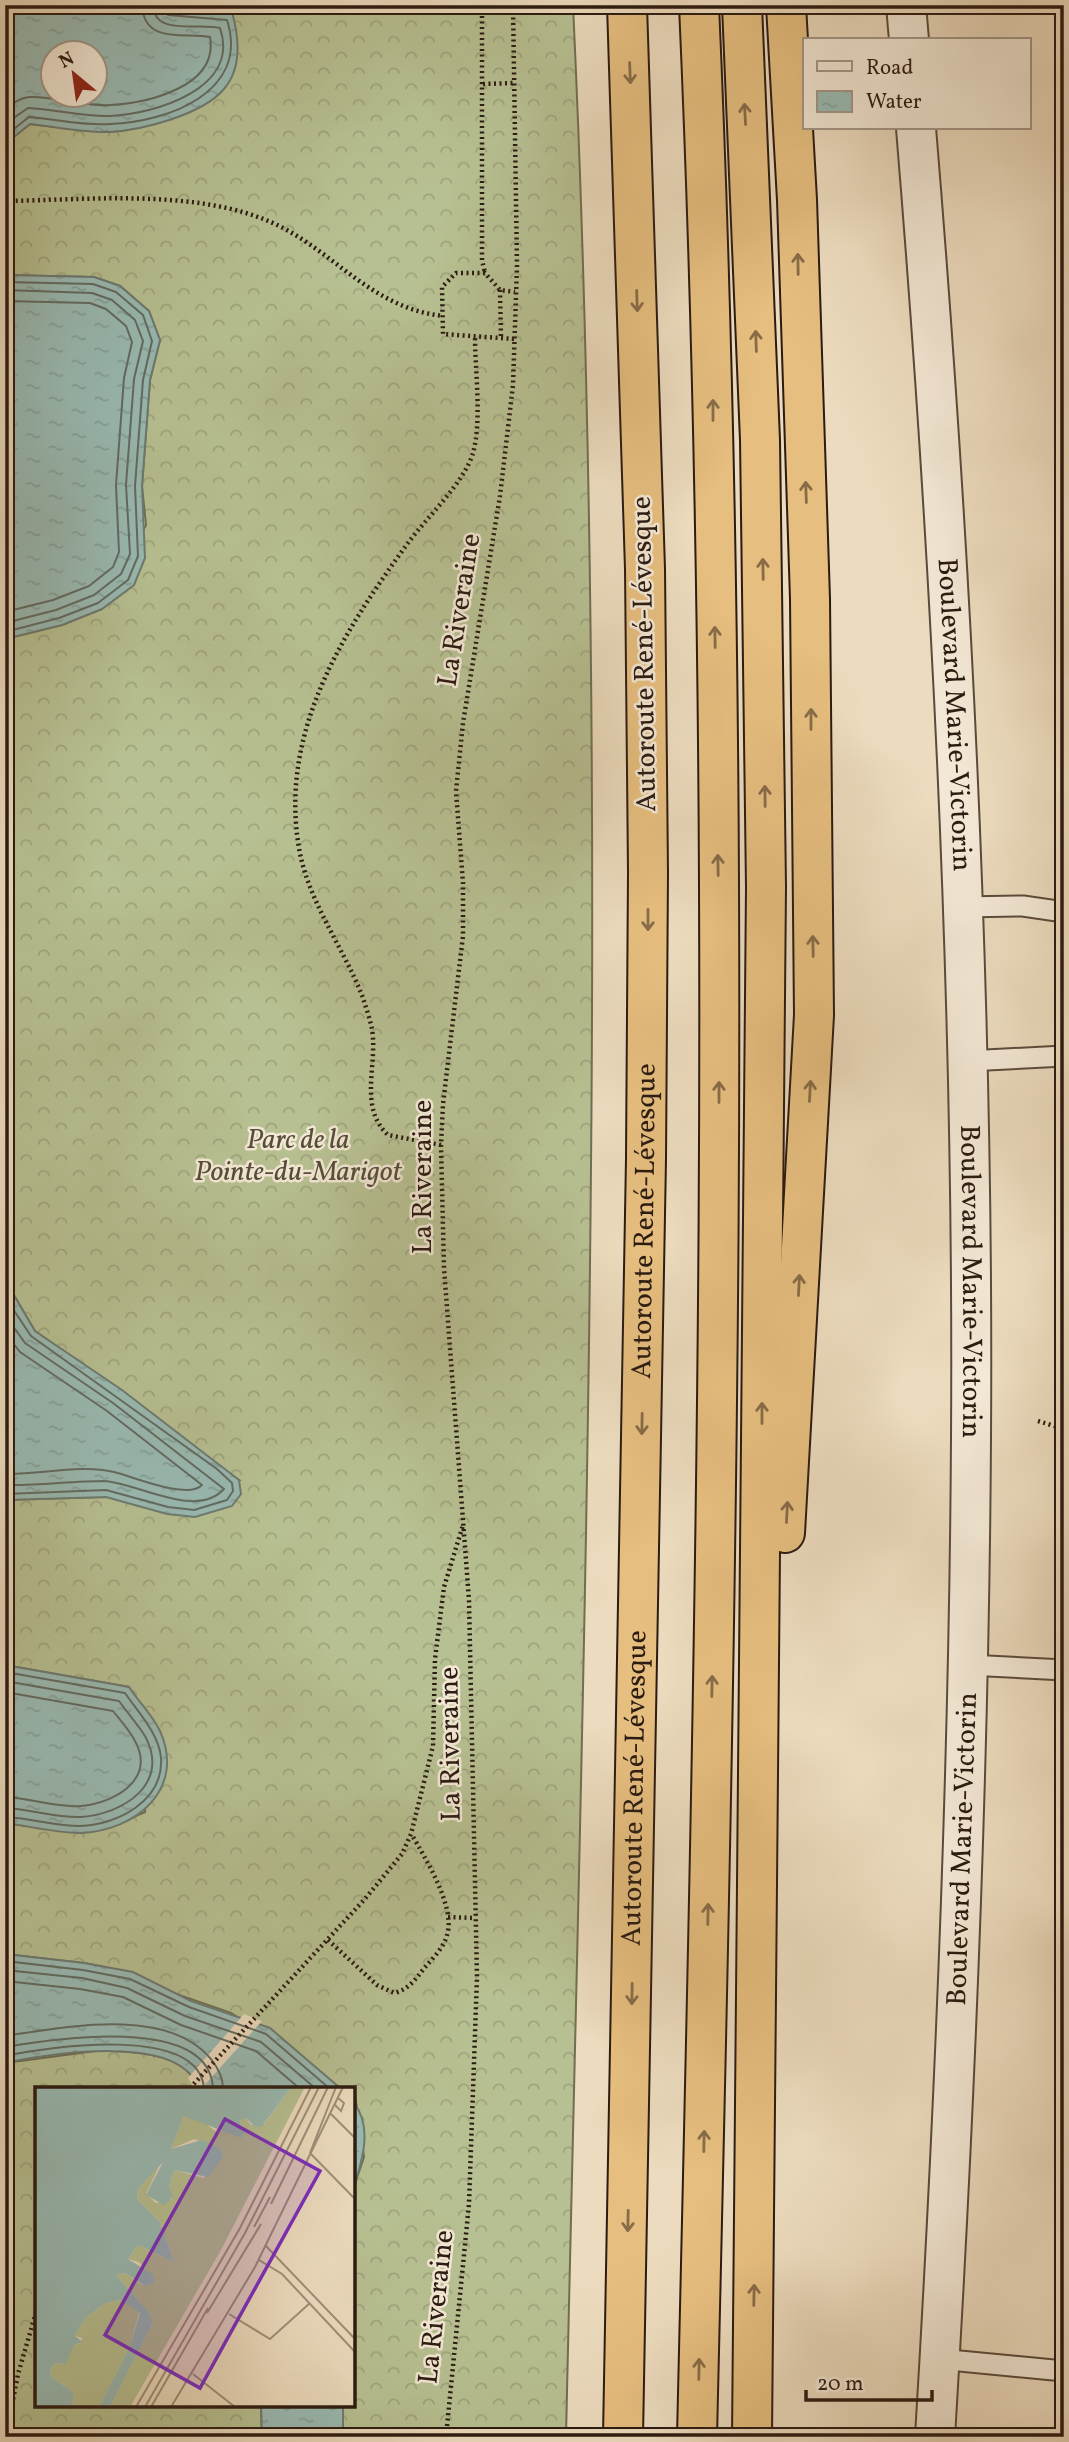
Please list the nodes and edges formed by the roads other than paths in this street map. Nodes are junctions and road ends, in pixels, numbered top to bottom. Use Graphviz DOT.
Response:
graph roads {
  1 [pos="627,5"];
  2 [pos="699,5"];
  3 [pos="741,5"];
  4 [pos="786,5"];
  5 [pos="906,5"];
  6 [pos="909,38"];
  7 [pos="916,130"];
  8 [pos="962,907"];
  9 [pos="1064,912"];
  10 [pos="1064,1056"];
  11 [pos="967,1061"];
  12 [pos="968,1665"];
  13 [pos="1064,1670"];
  14 [pos="757,2045"];
  15 [pos="939,2359"];
  16 [pos="1064,2371"];
  17 [pos="623,2437"];
  18 [pos="697,2437"];
  19 [pos="752,2437"];
  20 [pos="935,2437"];
  1 -- 17 [label="highway, Autoroute René-Lévesque, one-way"];
  18 -- 2 [label="highway, one-way"];
  14 -- 3 [label="highway, one-way"];
  14 -- 4 [label="highway, one-way"];
  5 -- 6 [label="street"];
  7 -- 8 [label="street, Boulevard Marie-Victorin"];
  8 -- 9 [label="lane"];
  8 -- 11 [label="street, Boulevard Marie-Victorin"];
  10 -- 11 [label="lane"];
  11 -- 12 [label="street, Boulevard Marie-Victorin"];
  12 -- 13 [label="lane"];
  12 -- 15 [label="street, Boulevard Marie-Victorin"];
  19 -- 14 [label="highway, one-way"];
  15 -- 16 [label="lane"];
  15 -- 20 [label="street, Boulevard Marie-Victorin"];
}
